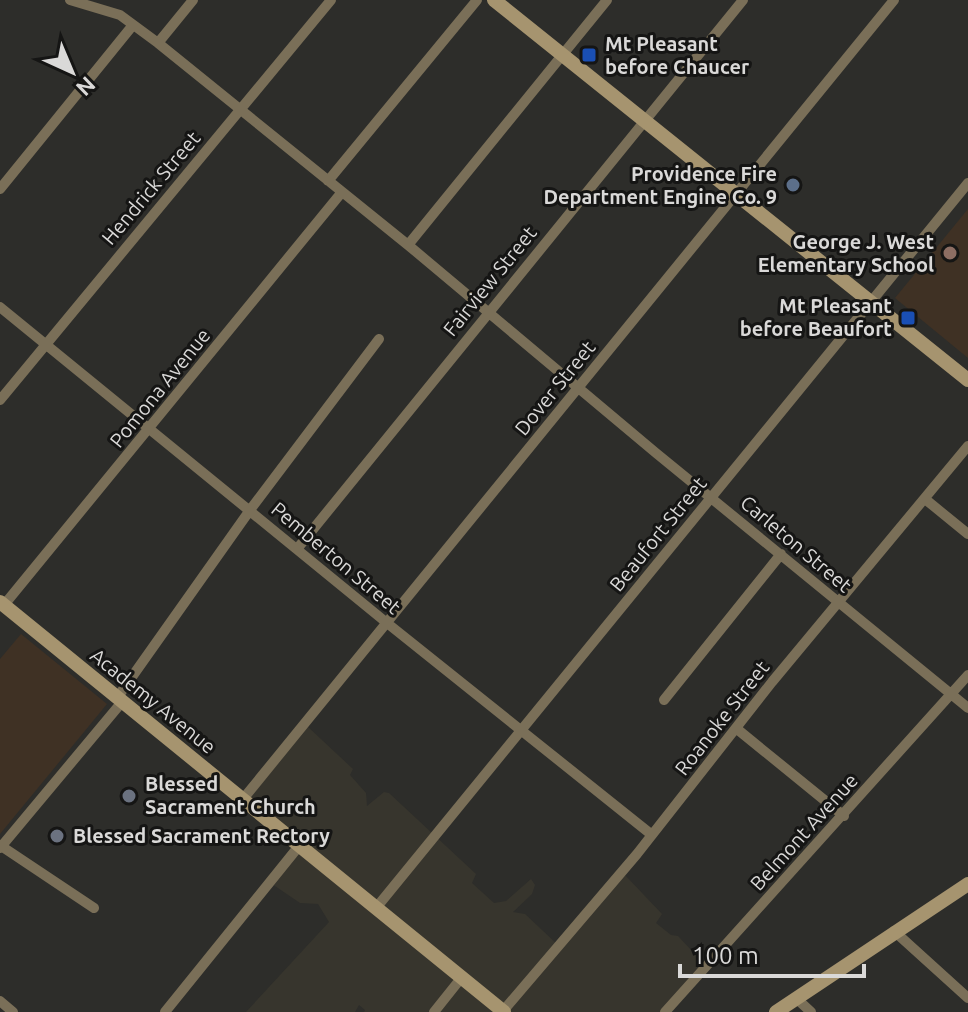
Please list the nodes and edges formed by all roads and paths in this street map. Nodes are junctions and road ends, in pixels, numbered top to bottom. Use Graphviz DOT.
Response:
graph roads {
  1 [pos="70,0"];
  2 [pos="193,0"];
  3 [pos="331,0"];
  4 [pos="477,0"];
  5 [pos="494,0"];
  6 [pos="607,0"];
  7 [pos="743,0"];
  8 [pos="894,0"];
  9 [pos="133,25"];
  10 [pos="158,43"];
  11 [pos="562,56"];
  12 [pos="240,109"];
  13 [pos="645,122"];
  14 [pos="328,181"];
  15 [pos="968,183"];
  16 [pos="0,189"];
  17 [pos="342,192"];
  18 [pos="737,195"];
  19 [pos="408,245"];
  20 [pos="870,302"];
  21 [pos="0,307"];
  22 [pos="489,312"];
  23 [pos="379,339"];
  24 [pos="45,343"];
  25 [pos="968,380"];
  26 [pos="579,387"];
  27 [pos="0,400"];
  28 [pos="151,429"];
  29 [pos="968,446"];
  30 [pos="711,497"];
  31 [pos="925,499"];
  32 [pos="250,510"];
  33 [pos="968,534"];
  34 [pos="297,549"];
  35 [pos="781,554"];
  36 [pos="839,603"];
  37 [pos="2,604"];
  38 [pos="387,623"];
  39 [pos="968,675"];
  40 [pos="951,694"];
  41 [pos="120,700"];
  42 [pos="664,700"];
  43 [pos="968,708"];
  44 [pos="737,729"];
  45 [pos="521,730"];
  46 [pos="243,799"];
  47 [pos="844,816"];
  48 [pos="652,835"];
  49 [pos="299,846"];
  50 [pos="1,847"];
  51 [pos="968,884"];
  52 [pos="94,908"];
  53 [pos="376,908"];
  54 [pos="894,931"];
  55 [pos="462,977"];
  56 [pos="968,998"];
  57 [pos="797,999"];
  58 [pos="0,1001"];
  59 [pos="13,1012"];
  60 [pos="165,1012"];
  61 [pos="434,1012"];
  62 [pos="503,1012"];
  63 [pos="665,1012"];
  64 [pos="776,1012"];
  65 [pos="811,1012"];
  1 -- 9 [label="street"];
  2 -- 10 [label="street"];
  3 -- 12 [label="street, Hendrick Street"];
  4 -- 14 [label="street"];
  5 -- 11 [label="main road"];
  6 -- 11 [label="street"];
  7 -- 13 [label="street, Fairview Street"];
  8 -- 18 [label="street, Dover Street"];
  9 -- 10 [label="street"];
  9 -- 16 [label="street"];
  10 -- 12 [label="street"];
  11 -- 13 [label="main road"];
  11 -- 19 [label="street"];
  12 -- 14 [label="street"];
  12 -- 24 [label="street, Hendrick Street"];
  13 -- 18 [label="main road"];
  13 -- 22 [label="street, Fairview Street"];
  14 -- 17 [label="street, Carleton Street"];
  15 -- 20 [label="street, Beaufort Street"];
  17 -- 19 [label="street, Carleton Street"];
  17 -- 28 [label="street, Pomona Avenue"];
  18 -- 20 [label="main road"];
  18 -- 26 [label="street, Dover Street"];
  19 -- 22 [label="street, Carleton Street"];
  20 -- 25 [label="main road"];
  20 -- 30 [label="street, Beaufort Street"];
  21 -- 24 [label="street, Pemberton Street"];
  22 -- 26 [label="street, Carleton Street"];
  22 -- 34 [label="street, Fairview Street"];
  23 -- 32 [label="street"];
  24 -- 27 [label="street, Hendrick Street"];
  24 -- 28 [label="street, Pemberton Street"];
  26 -- 30 [label="street, Carleton Street"];
  26 -- 38 [label="street, Dover Street"];
  28 -- 32 [label="street, Pemberton Street"];
  28 -- 37 [label="street, Pomona Avenue"];
  29 -- 31 [label="street, Roanoke Street"];
  30 -- 35 [label="street, Carleton Street"];
  30 -- 45 [label="street, Beaufort Street"];
  31 -- 33 [label="street"];
  31 -- 36 [label="street, Roanoke Street"];
  32 -- 34 [label="street, Pemberton Street"];
  32 -- 41 [label="street"];
  34 -- 38 [label="street, Pemberton Street"];
  35 -- 36 [label="street, Carleton Street"];
  35 -- 42 [label="street"];
  36 -- 40 [label="street, Carleton Street"];
  36 -- 44 [label="street, Roanoke Street"];
  37 -- 41 [label="main road, Academy Avenue"];
  38 -- 45 [label="street, Pemberton Street"];
  38 -- 46 [label="street, Dover Street"];
  39 -- 40 [label="street, Belmont Avenue"];
  40 -- 43 [label="street, Carleton Street"];
  40 -- 47 [label="street, Belmont Avenue"];
  41 -- 46 [label="main road, Academy Avenue"];
  41 -- 50 [label="street"];
  44 -- 47 [label="street"];
  44 -- 48 [label="street, Roanoke Street"];
  45 -- 48 [label="street, Pemberton Street"];
  45 -- 53 [label="street, Beaufort Street"];
  46 -- 49 [label="main road, Academy Avenue"];
  47 -- 63 [label="street, Belmont Avenue"];
  48 -- 62 [label="street, Roanoke Street"];
  49 -- 53 [label="main road, Academy Avenue"];
  49 -- 60 [label="street"];
  50 -- 52 [label="street"];
  51 -- 54 [label="main road"];
  53 -- 55 [label="main road, Academy Avenue"];
  54 -- 56 [label="street"];
  54 -- 57 [label="main road"];
  55 -- 61 [label="street"];
  55 -- 62 [label="main road, Academy Avenue"];
  57 -- 64 [label="main road"];
  57 -- 65 [label="street"];
  58 -- 59 [label="street"];
}
